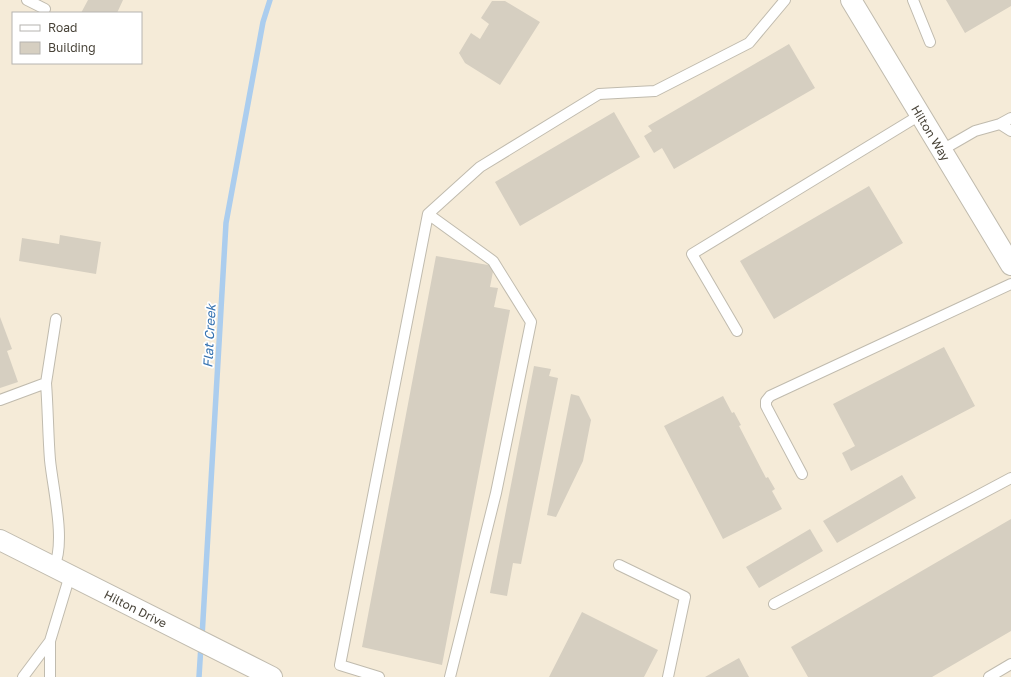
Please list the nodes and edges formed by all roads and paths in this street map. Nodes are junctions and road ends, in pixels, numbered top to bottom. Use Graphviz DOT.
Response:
graph roads {
  1 [pos="27,0"];
  2 [pos="784,0"];
  3 [pos="851,0"];
  4 [pos="913,0"];
  5 [pos="45,10"];
  6 [pos="930,42"];
  7 [pos="920,115"];
  8 [pos="1011,118"];
  9 [pos="1000,124"];
  10 [pos="1011,131"];
  11 [pos="942,150"];
  12 [pos="428,214"];
  13 [pos="1011,265"];
  14 [pos="1011,284"];
  15 [pos="56,319"];
  16 [pos="737,331"];
  17 [pos="46,383"];
  18 [pos="0,400"];
  19 [pos="802,474"];
  20 [pos="1011,478"];
  21 [pos="0,540"];
  22 [pos="619,565"];
  23 [pos="62,571"];
  24 [pos="774,604"];
  25 [pos="50,641"];
  26 [pos="1011,664"];
  27 [pos="23,677"];
  28 [pos="50,677"];
  29 [pos="272,677"];
  30 [pos="379,677"];
  31 [pos="450,677"];
  32 [pos="668,677"];
  33 [pos="989,677"];
  1 -- 5 [label="lane"];
  2 -- 12 [label="lane"];
  3 -- 7 [label="street, Hilton Way"];
  4 -- 6 [label="lane"];
  7 -- 11 [label="street, Hilton Way"];
  7 -- 16 [label="lane"];
  8 -- 9 [label="lane"];
  9 -- 10 [label="lane"];
  9 -- 11 [label="lane"];
  11 -- 13 [label="street, Hilton Way"];
  12 -- 30 [label="lane"];
  12 -- 31 [label="lane"];
  14 -- 19 [label="lane"];
  15 -- 17 [label="lane"];
  17 -- 18 [label="lane"];
  17 -- 23 [label="lane"];
  20 -- 24 [label="lane"];
  21 -- 23 [label="street, Hilton Drive"];
  22 -- 32 [label="lane"];
  23 -- 25 [label="lane"];
  23 -- 29 [label="street, Hilton Drive"];
  25 -- 27 [label="lane"];
  25 -- 28 [label="lane"];
  26 -- 33 [label="lane"];
}
